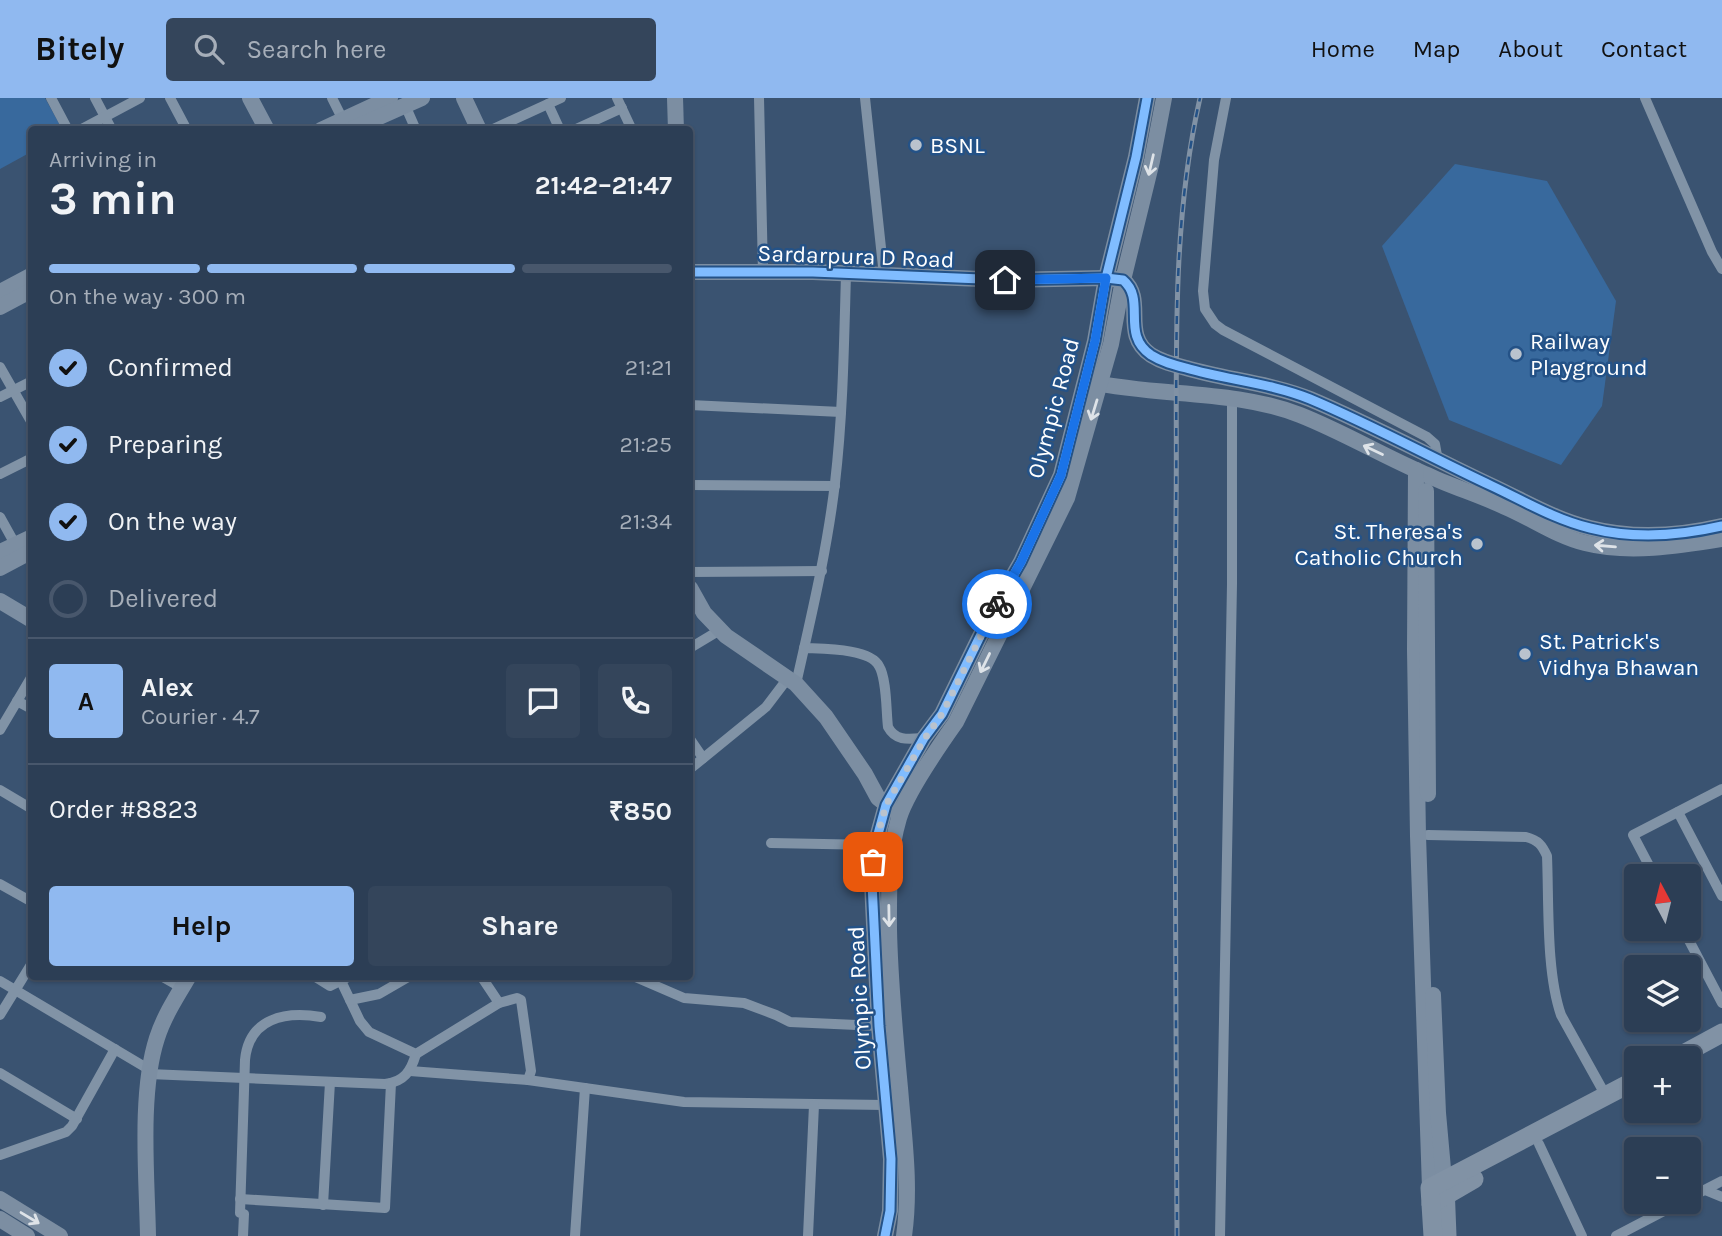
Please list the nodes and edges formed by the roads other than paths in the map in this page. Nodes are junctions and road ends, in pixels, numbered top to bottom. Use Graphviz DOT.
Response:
graph roads {
  1 [pos="51,98"];
  2 [pos="95,98"];
  3 [pos="140,98"];
  4 [pos="170,98"];
  5 [pos="250,98"];
  6 [pos="332,98"];
  7 [pos="422,98"];
  8 [pos="464,98"];
  9 [pos="561,98"];
  10 [pos="676,98"];
  11 [pos="759,98"];
  12 [pos="865,98"];
  13 [pos="1147,98"];
  14 [pos="1164,98"];
  15 [pos="1226,98"];
  16 [pos="1645,98"];
  17 [pos="398,102"];
  18 [pos="620,103"];
  19 [pos="548,104"];
  20 [pos="105,116"];
  21 [pos="346,125"];
  22 [pos="66,126"];
  23 [pos="87,126"];
  24 [pos="110,126"];
  25 [pos="185,126"];
  26 [pos="265,126"];
  27 [pos="413,126"];
  28 [pos="477,126"];
  29 [pos="500,126"];
  30 [pos="558,126"];
  31 [pos="581,126"];
  32 [pos="630,126"];
  33 [pos="676,126"];
  34 [pos="1722,269"];
  35 [pos="693,272"];
  36 [pos="763,272"];
  37 [pos="846,274"];
  38 [pos="884,276"];
  39 [pos="28,277"];
  40 [pos="1106,278"];
  41 [pos="1123,280"];
  42 [pos="0,292"];
  43 [pos="28,292"];
  44 [pos="0,307"];
  45 [pos="0,367"];
  46 [pos="1093,382"];
  47 [pos="28,383"];
  48 [pos="14,390"];
  49 [pos="0,397"];
  50 [pos="1232,398"];
  51 [pos="693,405"];
  52 [pos="841,412"];
  53 [pos="28,416"];
  54 [pos="28,460"];
  55 [pos="1445,470"];
  56 [pos="1421,472"];
  57 [pos="0,474"];
  58 [pos="1067,477"];
  59 [pos="693,485"];
  60 [pos="835,486"];
  61 [pos="0,517"];
  62 [pos="1721,538"];
  63 [pos="28,539"];
  64 [pos="15,544"];
  65 [pos="0,552"];
  66 [pos="28,553"];
  67 [pos="0,568"];
  68 [pos="822,571"];
  69 [pos="693,572"];
  70 [pos="693,593"];
  71 [pos="0,601"];
  72 [pos="28,618"];
  73 [pos="720,630"];
  74 [pos="693,646"];
  75 [pos="804,648"];
  76 [pos="792,681"];
  77 [pos="28,683"];
  78 [pos="17,701"];
  79 [pos="28,707"];
  80 [pos="0,730"];
  81 [pos="925,738"];
  82 [pos="693,744"];
  83 [pos="703,758"];
  84 [pos="693,766"];
  85 [pos="1722,789"];
  86 [pos="0,790"];
  87 [pos="28,807"];
  88 [pos="893,810"];
  89 [pos="1678,812"];
  90 [pos="1428,835"];
  91 [pos="771,843"];
  92 [pos="875,845"];
  93 [pos="1648,864"];
  94 [pos="0,884"];
  95 [pos="1722,896"];
  96 [pos="28,900"];
  97 [pos="1690,942"];
  98 [pos="28,970"];
  99 [pos="320,980"];
  100 [pos="343,980"];
  101 [pos="345,980"];
  102 [pos="403,980"];
  103 [pos="484,980"];
  104 [pos="642,980"];
  105 [pos="0,981"];
  106 [pos="185,982"];
  107 [pos="16,990"];
  108 [pos="349,1000"];
  109 [pos="499,1003"];
  110 [pos="1722,1003"];
  111 [pos="0,1015"];
  112 [pos="321,1017"];
  113 [pos="879,1026"];
  114 [pos="1722,1033"];
  115 [pos="1698,1046"];
  116 [pos="1722,1046"];
  117 [pos="115,1049"];
  118 [pos="416,1054"];
  119 [pos="1701,1058"];
  120 [pos="410,1071"];
  121 [pos="149,1072"];
  122 [pos="0,1073"];
  123 [pos="244,1078"];
  124 [pos="528,1080"];
  125 [pos="330,1082"];
  126 [pos="391,1083"];
  127 [pos="1624,1086"];
  128 [pos="585,1088"];
  129 [pos="1606,1096"];
  130 [pos="1624,1099"];
  131 [pos="814,1105"];
  132 [pos="885,1105"];
  133 [pos="78,1119"];
  134 [pos="1539,1144"];
  135 [pos="0,1155"];
  136 [pos="1722,1181"];
  137 [pos="1705,1190"];
  138 [pos="1438,1192"];
  139 [pos="1701,1192"];
  140 [pos="1722,1197"];
  141 [pos="0,1199"];
  142 [pos="240,1199"];
  143 [pos="323,1205"];
  144 [pos="147,1209"];
  145 [pos="1658,1214"];
  146 [pos="0,1219"];
  147 [pos="27,1236"];
  148 [pos="60,1236"];
  149 [pos="141,1236"];
  150 [pos="148,1236"];
  151 [pos="157,1236"];
  152 [pos="243,1236"];
  153 [pos="575,1236"];
  154 [pos="808,1236"];
  155 [pos="885,1236"];
  156 [pos="904,1236"];
  157 [pos="1220,1236"];
  158 [pos="1433,1236"];
  159 [pos="1447,1236"];
  160 [pos="1582,1236"];
  161 [pos="1616,1236"];
  1 -- 22 [label="street"];
  2 -- 20 [label="street"];
  3 -- 20 [label="street"];
  4 -- 25 [label="street"];
  5 -- 26 [label="street"];
  6 -- 21 [label="street"];
  7 -- 17 [label="street"];
  8 -- 28 [label="street"];
  9 -- 19 [label="street"];
  10 -- 33 [label="street"];
  11 -- 36 [label="street"];
  12 -- 38 [label="street"];
  13 -- 40 [label="street, Olympic Road"];
  14 -- 41 [label="street, Olympic Road, one-way"];
  15 -- 55 [label="street"];
  16 -- 34 [label="street"];
  17 -- 21 [label="street"];
  17 -- 27 [label="street"];
  18 -- 31 [label="street"];
  18 -- 32 [label="street"];
  19 -- 29 [label="street"];
  19 -- 30 [label="street"];
  20 -- 23 [label="street"];
  20 -- 24 [label="street"];
  35 -- 36 [label="street, Sardarpura D Road"];
  36 -- 37 [label="street, Sardarpura D Road"];
  37 -- 38 [label="street, Sardarpura D Road"];
  37 -- 52 [label="street"];
  38 -- 40 [label="street, Sardarpura D Road"];
  39 -- 42 [label="street"];
  40 -- 41 [label="street, Sardarpura D Road"];
  40 -- 46 [label="street, Olympic Road"];
  41 -- 46 [label="street, Olympic Road"];
  41 -- 55 [label="street"];
  43 -- 44 [label="street"];
  45 -- 48 [label="street"];
  46 -- 50 [label="street"];
  46 -- 58 [label="street, Olympic Road"];
  47 -- 48 [label="street"];
  48 -- 49 [label="street"];
  48 -- 53 [label="street"];
  56 -- 50 [label="street, one-way"];
  50 -- 157 [label="street"];
  51 -- 52 [label="street"];
  52 -- 60 [label="street"];
  54 -- 57 [label="street"];
  55 -- 56 [label="street"];
  55 -- 62 [label="street"];
  56 -- 90 [label="street"];
  56 -- 138 [label="street"];
  58 -- 81 [label="street, Olympic Road"];
  58 -- 88 [label="street, Olympic Road, one-way"];
  59 -- 60 [label="street"];
  60 -- 68 [label="street"];
  61 -- 64 [label="street"];
  63 -- 64 [label="street"];
  64 -- 65 [label="street"];
  66 -- 67 [label="street"];
  68 -- 69 [label="street"];
  68 -- 75 [label="street"];
  70 -- 73 [label="street"];
  71 -- 72 [label="street"];
  73 -- 74 [label="street"];
  73 -- 76 [label="street"];
  75 -- 76 [label="street"];
  75 -- 81 [label="street"];
  76 -- 83 [label="street"];
  76 -- 88 [label="street"];
  77 -- 78 [label="street"];
  78 -- 79 [label="street"];
  78 -- 80 [label="street"];
  81 -- 88 [label="street, Olympic Road"];
  82 -- 83 [label="street"];
  83 -- 84 [label="street"];
  85 -- 89 [label="street"];
  86 -- 87 [label="street"];
  88 -- 92 [label="street, Olympic Road"];
  88 -- 156 [label="street, Olympic Road, one-way"];
  89 -- 93 [label="street"];
  89 -- 95 [label="street"];
  90 -- 129 [label="street"];
  90 -- 138 [label="street"];
  91 -- 92 [label="street"];
  92 -- 113 [label="street, Olympic Road"];
  94 -- 96 [label="street"];
  97 -- 110 [label="street"];
  98 -- 107 [label="street"];
  99 -- 100 [label="street"];
  101 -- 108 [label="street"];
  102 -- 108 [label="street"];
  103 -- 109 [label="street"];
  104 -- 113 [label="street"];
  105 -- 107 [label="street"];
  106 -- 121 [label="street"];
  107 -- 111 [label="street"];
  107 -- 117 [label="street"];
  108 -- 118 [label="street"];
  109 -- 118 [label="street"];
  109 -- 124 [label="street"];
  112 -- 123 [label="street"];
  113 -- 132 [label="street, Olympic Road"];
  114 -- 115 [label="highway"];
  116 -- 119 [label="highway"];
  117 -- 121 [label="street"];
  117 -- 133 [label="street"];
  118 -- 120 [label="street"];
  120 -- 124 [label="street"];
  120 -- 126 [label="street"];
  121 -- 123 [label="street"];
  121 -- 144 [label="street"];
  122 -- 133 [label="street"];
  123 -- 125 [label="street"];
  123 -- 142 [label="street"];
  124 -- 128 [label="street"];
  125 -- 126 [label="street"];
  125 -- 143 [label="street"];
  126 -- 143 [label="street"];
  127 -- 129 [label="highway"];
  128 -- 131 [label="street"];
  128 -- 153 [label="street"];
  129 -- 138 [label="highway"];
  130 -- 134 [label="highway"];
  131 -- 132 [label="street"];
  131 -- 154 [label="street"];
  132 -- 155 [label="street, Olympic Road"];
  133 -- 135 [label="street"];
  134 -- 138 [label="highway"];
  134 -- 160 [label="street"];
  136 -- 137 [label="street"];
  137 -- 139 [label="street"];
  137 -- 140 [label="street"];
  138 -- 158 [label="highway"];
  138 -- 159 [label="highway"];
  141 -- 148 [label="street, one-way"];
  142 -- 143 [label="street"];
  142 -- 152 [label="street"];
  144 -- 149 [label="street"];
  144 -- 150 [label="street"];
  144 -- 151 [label="street"];
  145 -- 161 [label="street"];
  146 -- 147 [label="street"];
}
